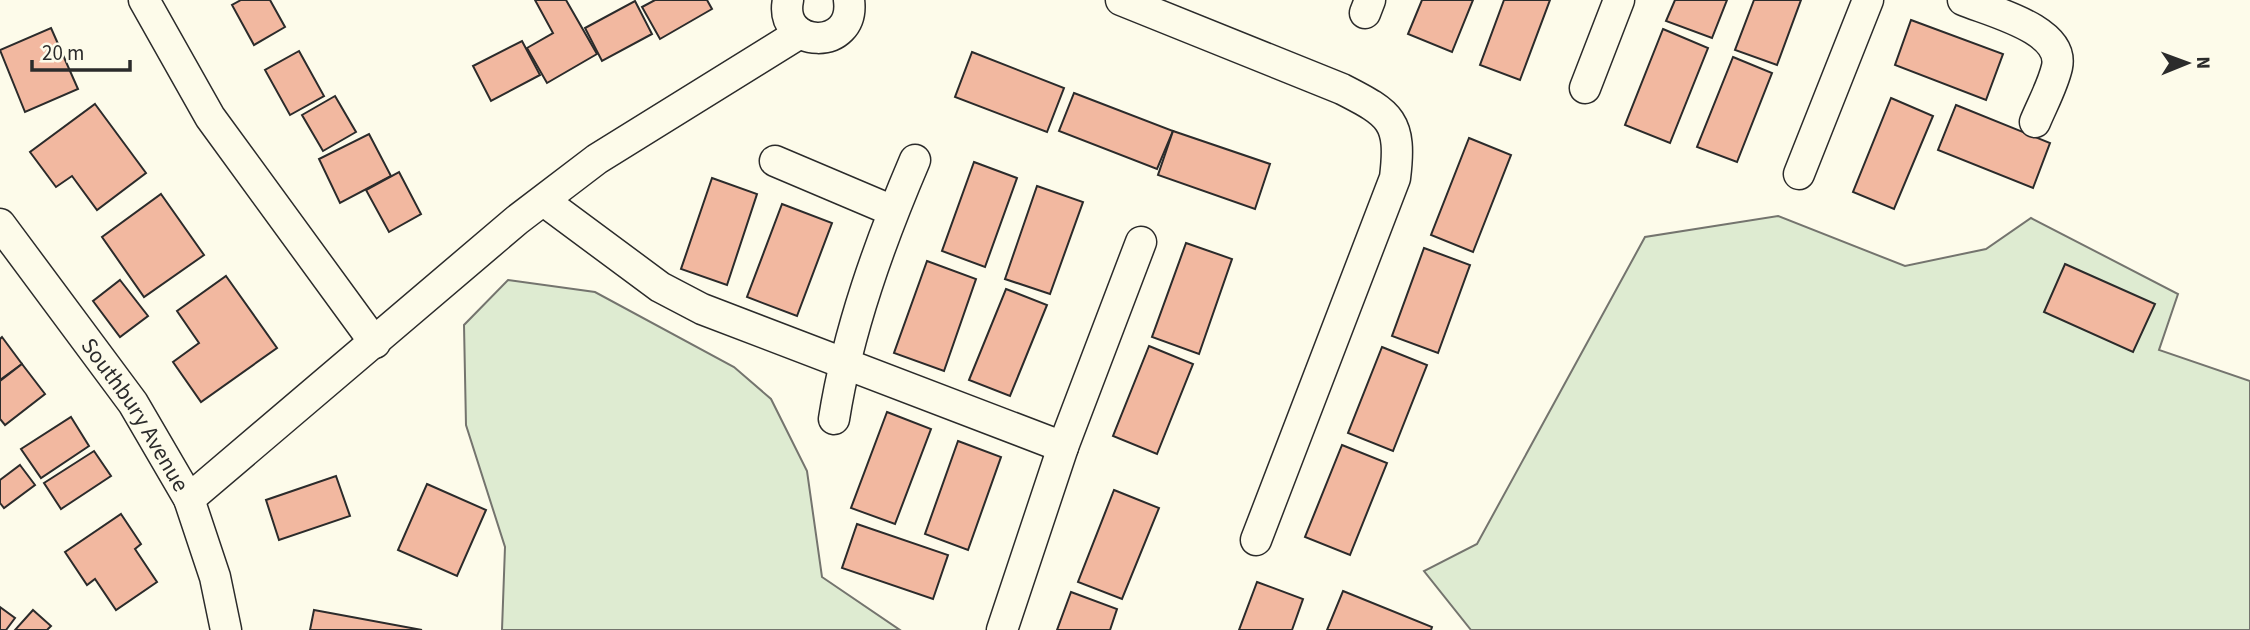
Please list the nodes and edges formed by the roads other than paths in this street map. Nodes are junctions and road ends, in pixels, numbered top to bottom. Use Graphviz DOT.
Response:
graph roads {
  1 [pos="144,0"];
  2 [pos="788,0"];
  3 [pos="1121,0"];
  4 [pos="1619,0"];
  5 [pos="1868,0"];
  6 [pos="1963,0"];
  7 [pos="851,1"];
  8 [pos="800,33"];
  9 [pos="1585,88"];
  10 [pos="2035,122"];
  11 [pos="775,160"];
  12 [pos="915,160"];
  13 [pos="1799,174"];
  14 [pos="544,201"];
  15 [pos="893,211"];
  16 [pos="0,224"];
  17 [pos="1141,242"];
  18 [pos="375,343"];
  19 [pos="843,362"];
  20 [pos="834,419"];
  21 [pos="1063,447"];
  22 [pos="189,499"];
  23 [pos="1256,540"];
  24 [pos="226,630"];
  25 [pos="1002,630"];
  1 -- 18 [label="street"];
  2 -- 8 [label="street"];
  3 -- 23 [label="street"];
  4 -- 9 [label="street"];
  5 -- 13 [label="street"];
  6 -- 10 [label="street"];
  7 -- 8 [label="street"];
  8 -- 14 [label="street"];
  11 -- 15 [label="street"];
  12 -- 15 [label="street"];
  14 -- 18 [label="street"];
  14 -- 19 [label="street"];
  15 -- 19 [label="street"];
  16 -- 22 [label="street, Southbury Avenue"];
  17 -- 21 [label="street"];
  18 -- 22 [label="street"];
  19 -- 20 [label="street"];
  19 -- 21 [label="street"];
  21 -- 25 [label="street"];
  22 -- 24 [label="street, Southbury Avenue"];
}
